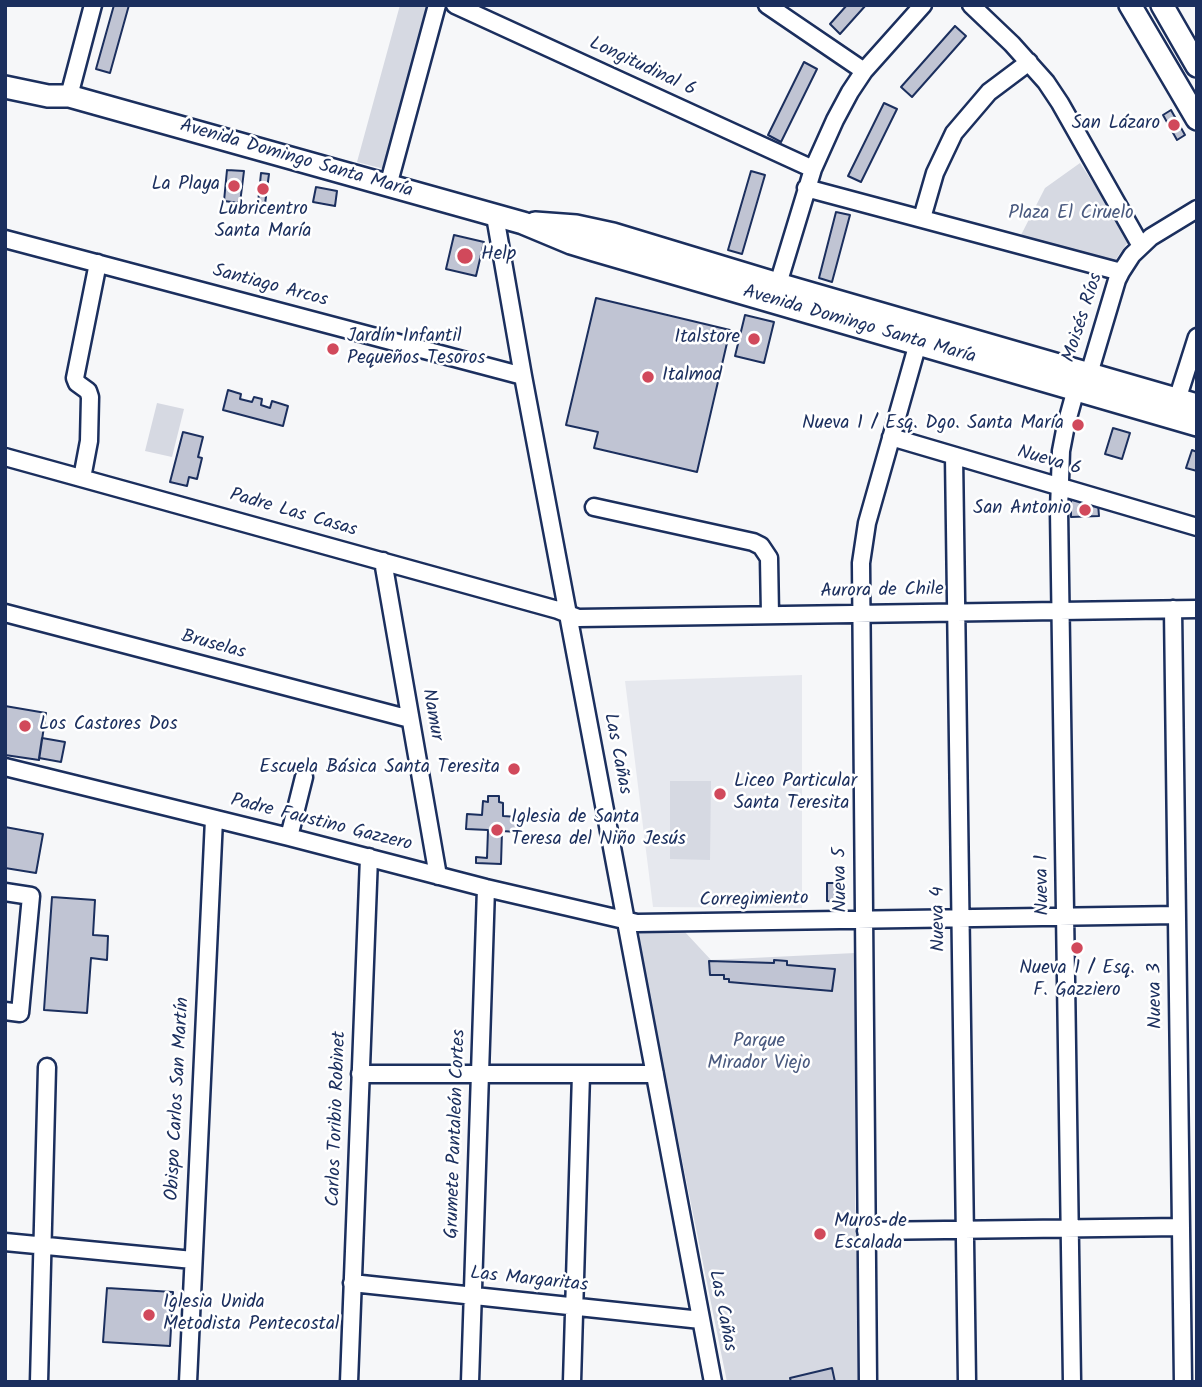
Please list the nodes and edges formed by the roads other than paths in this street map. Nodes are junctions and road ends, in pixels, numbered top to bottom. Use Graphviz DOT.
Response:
graph roads {
  1 [pos="93,5"];
  2 [pos="437,5"];
  3 [pos="455,5"];
  4 [pos="767,5"];
  5 [pos="923,5"];
  6 [pos="971,5"];
  7 [pos="1130,5"];
  8 [pos="1162,5"];
  9 [pos="1029,62"];
  10 [pos="1197,66"];
  11 [pos="864,71"];
  12 [pos="5,74"];
  13 [pos="5,87"];
  14 [pos="69,96"];
  15 [pos="1197,119"];
  16 [pos="813,169"];
  17 [pos="388,186"];
  18 [pos="806,188"];
  19 [pos="1197,209"];
  20 [pos="495,216"];
  21 [pos="922,218"];
  22 [pos="5,239"];
  23 [pos="1141,246"];
  24 [pos="98,263"];
  25 [pos="1121,272"];
  26 [pos="776,293"];
  27 [pos="1197,337"];
  28 [pos="918,343"];
  29 [pos="523,376"];
  30 [pos="1083,381"];
  31 [pos="1187,402"];
  32 [pos="1197,425"];
  33 [pos="891,438"];
  34 [pos="954,456"];
  35 [pos="5,457"];
  36 [pos="82,478"];
  37 [pos="1059,487"];
  38 [pos="594,507"];
  39 [pos="1197,527"];
  40 [pos="383,561"];
  41 [pos="1173,609"];
  42 [pos="1197,609"];
  43 [pos="1061,611"];
  44 [pos="957,612"];
  45 [pos="5,613"];
  46 [pos="569,614"];
  47 [pos="860,614"];
  48 [pos="770,615"];
  49 [pos="410,719"];
  50 [pos="5,767"];
  51 [pos="304,777"];
  52 [pos="214,819"];
  53 [pos="289,837"];
  54 [pos="369,857"];
  55 [pos="438,876"];
  56 [pos="486,888"];
  57 [pos="5,892"];
  58 [pos="1177,915"];
  59 [pos="1066,916"];
  60 [pos="961,918"];
  61 [pos="864,920"];
  62 [pos="626,921"];
  63 [pos="13,1012"];
  64 [pos="47,1067"];
  65 [pos="360,1074"];
  66 [pos="480,1074"];
  67 [pos="582,1074"];
  68 [pos="655,1074"];
  69 [pos="1181,1227"];
  70 [pos="1070,1228"];
  71 [pos="965,1230"];
  72 [pos="866,1231"];
  73 [pos="5,1242"];
  74 [pos="43,1246"];
  75 [pos="193,1261"];
  76 [pos="352,1283"];
  77 [pos="473,1296"];
  78 [pos="574,1307"];
  79 [pos="701,1320"];
  80 [pos="39,1382"];
  81 [pos="188,1382"];
  82 [pos="349,1382"];
  83 [pos="470,1382"];
  84 [pos="572,1382"];
  85 [pos="713,1382"];
  86 [pos="868,1382"];
  87 [pos="967,1382"];
  88 [pos="1072,1382"];
  89 [pos="1183,1382"];
  1 -- 14 [label="street"];
  2 -- 17 [label="street"];
  3 -- 16 [label="street, Longitudinal 6"];
  4 -- 11 [label="street"];
  5 -- 11 [label="street"];
  6 -- 9 [label="street"];
  7 -- 15 [label="main road"];
  8 -- 10 [label="main road"];
  9 -- 21 [label="street"];
  9 -- 23 [label="street"];
  11 -- 16 [label="street"];
  12 -- 14 [label="main road, Avenida Domingo Santa María"];
  13 -- 14 [label="main road, Avenida Domingo Santa María"];
  14 -- 17 [label="main road, Avenida Domingo Santa María"];
  16 -- 18 [label="street"];
  17 -- 20 [label="main road, Avenida Domingo Santa María"];
  18 -- 21 [label="street"];
  18 -- 26 [label="street"];
  19 -- 23 [label="street, Moisés Ríos"];
  20 -- 26 [label="main road, Avenida Domingo Santa María"];
  20 -- 29 [label="street, Las Cañas"];
  21 -- 25 [label="street"];
  22 -- 24 [label="street, Santiago Arcos"];
  23 -- 25 [label="street, Moisés Ríos"];
  24 -- 29 [label="street, Santiago Arcos"];
  24 -- 36 [label="street"];
  25 -- 30 [label="street, Moisés Ríos"];
  26 -- 28 [label="main road, Avenida Domingo Santa María"];
  26 -- 30 [label="main road, Avenida Domingo Santa María"];
  27 -- 31 [label="street"];
  28 -- 30 [label="main road, Avenida Domingo Santa María"];
  28 -- 33 [label="street, Nueva 5"];
  29 -- 46 [label="street, Las Cañas"];
  30 -- 31 [label="main road, Avenida Domingo Santa María"];
  30 -- 32 [label="main road, Avenida Domingo Santa María"];
  30 -- 37 [label="street, Nueva 1"];
  33 -- 34 [label="street, Nueva 6"];
  33 -- 47 [label="street, Nueva 5"];
  34 -- 37 [label="street, Nueva 6"];
  34 -- 44 [label="street, Nueva 4"];
  35 -- 36 [label="street, Padre Las Casas"];
  36 -- 40 [label="street, Padre Las Casas"];
  37 -- 39 [label="street, Nueva 6"];
  37 -- 43 [label="street, Nueva 1"];
  38 -- 48 [label="street"];
  40 -- 46 [label="street, Padre Las Casas"];
  40 -- 49 [label="street, Namur"];
  41 -- 42 [label="street, Aurora de Chile"];
  41 -- 43 [label="street, Aurora de Chile"];
  41 -- 58 [label="street, Nueva 3"];
  43 -- 44 [label="street, Aurora de Chile"];
  43 -- 59 [label="street, Nueva 1"];
  44 -- 47 [label="street, Aurora de Chile"];
  44 -- 60 [label="street, Nueva 4"];
  45 -- 49 [label="street, Bruselas"];
  46 -- 48 [label="street, Aurora de Chile"];
  46 -- 62 [label="street, Las Cañas"];
  47 -- 48 [label="street, Aurora de Chile"];
  47 -- 61 [label="street, Nueva 5"];
  49 -- 55 [label="street, Namur"];
  50 -- 52 [label="street, Padre Faustino Gazzero"];
  51 -- 53 [label="street"];
  52 -- 53 [label="street, Padre Faustino Gazzero"];
  52 -- 75 [label="street, Obispo Carlos San Martín"];
  53 -- 54 [label="street, Padre Faustino Gazzero"];
  54 -- 55 [label="street, Padre Faustino Gazzero"];
  54 -- 65 [label="street, Carlos Toribio Robinet"];
  55 -- 56 [label="street, Padre Faustino Gazzero"];
  56 -- 62 [label="street, Padre Faustino Gazzero"];
  56 -- 66 [label="street, Grumete Pantaleón Cortes"];
  57 -- 63 [label="street"];
  58 -- 59 [label="street, Corregimiento"];
  58 -- 69 [label="street, Nueva 3"];
  59 -- 60 [label="street, Corregimiento"];
  59 -- 70 [label="street, Nueva 1"];
  60 -- 61 [label="street, Corregimiento"];
  60 -- 71 [label="street, Nueva 4"];
  61 -- 62 [label="street, Corregimiento"];
  61 -- 72 [label="street, Nueva 5"];
  62 -- 68 [label="street, Las Cañas"];
  64 -- 74 [label="street"];
  65 -- 66 [label="street"];
  65 -- 76 [label="street, Carlos Toribio Robinet"];
  66 -- 67 [label="street"];
  66 -- 77 [label="street, Grumete Pantaleón Cortes"];
  67 -- 68 [label="street"];
  67 -- 78 [label="street"];
  68 -- 79 [label="street, Las Cañas"];
  69 -- 70 [label="street"];
  69 -- 89 [label="street, Nueva 3"];
  70 -- 71 [label="street"];
  70 -- 88 [label="street, Nueva 1"];
  71 -- 72 [label="street"];
  71 -- 87 [label="street, Nueva 4"];
  72 -- 86 [label="street, Nueva 5"];
  73 -- 74 [label="street"];
  74 -- 75 [label="street"];
  74 -- 80 [label="street"];
  75 -- 81 [label="street, Obispo Carlos San Martín"];
  76 -- 77 [label="street, Las Margaritas"];
  76 -- 82 [label="street, Carlos Toribio Robinet"];
  77 -- 78 [label="street, Las Margaritas"];
  77 -- 83 [label="street, Grumete Pantaleón Cortes"];
  78 -- 79 [label="street, Las Margaritas"];
  78 -- 84 [label="street"];
  79 -- 85 [label="street, Las Cañas"];
}
